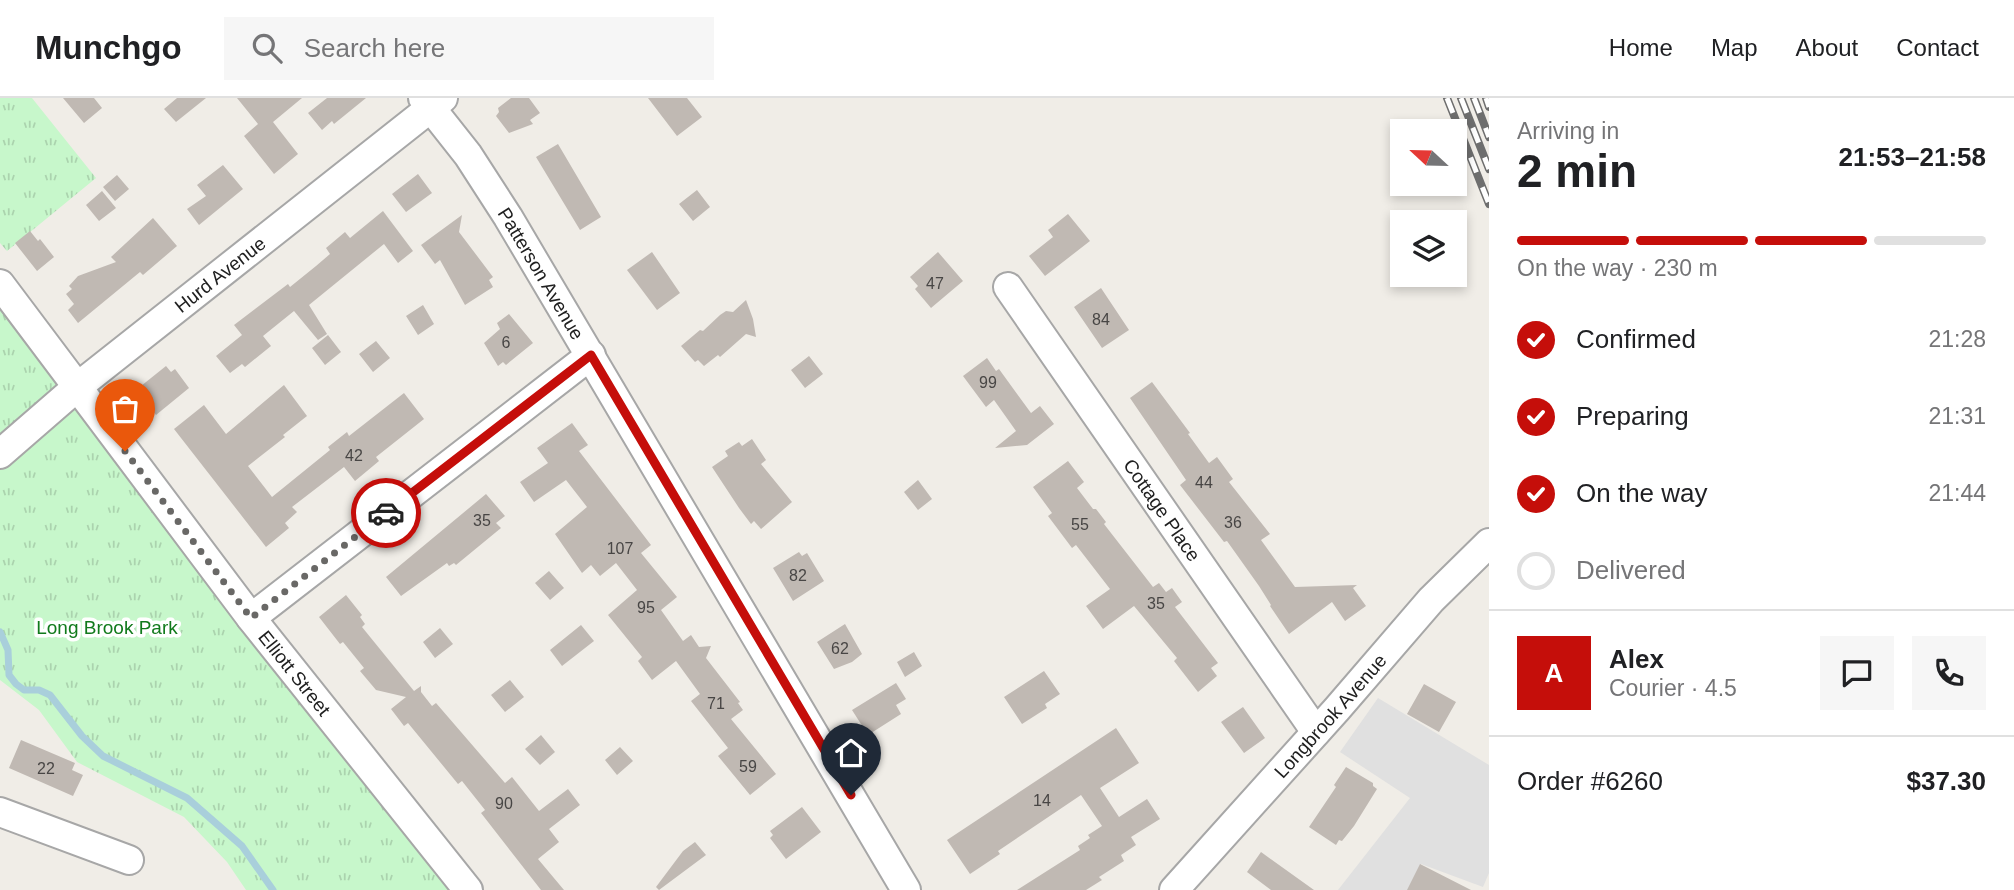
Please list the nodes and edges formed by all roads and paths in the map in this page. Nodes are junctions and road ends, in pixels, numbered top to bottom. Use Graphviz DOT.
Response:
graph roads {
  1 [pos="433,101"];
  2 [pos="0,284"];
  3 [pos="1008,287"];
  4 [pos="591,355"];
  5 [pos="76,387"];
  6 [pos="0,454"];
  7 [pos="1489,543"];
  8 [pos="251,618"];
  9 [pos="1316,732"];
  10 [pos="0,812"];
  11 [pos="129,860"];
  12 [pos="468,890"];
  13 [pos="906,890"];
  14 [pos="1174,890"];
  1 -- 4 [label="street, Patterson Avenue"];
  1 -- 5 [label="street, Hurd Avenue"];
  2 -- 5 [label="street, Elliott Street"];
  3 -- 9 [label="street, Cottage Place"];
  4 -- 8 [label="street"];
  4 -- 13 [label="street, Patterson Avenue"];
  5 -- 6 [label="street, Hurd Avenue"];
  5 -- 8 [label="street, Elliott Street"];
  7 -- 9 [label="street, Longbrook Avenue"];
  8 -- 12 [label="street, Elliott Street"];
  9 -- 14 [label="street, Longbrook Avenue"];
  10 -- 11 [label="street"];
}
